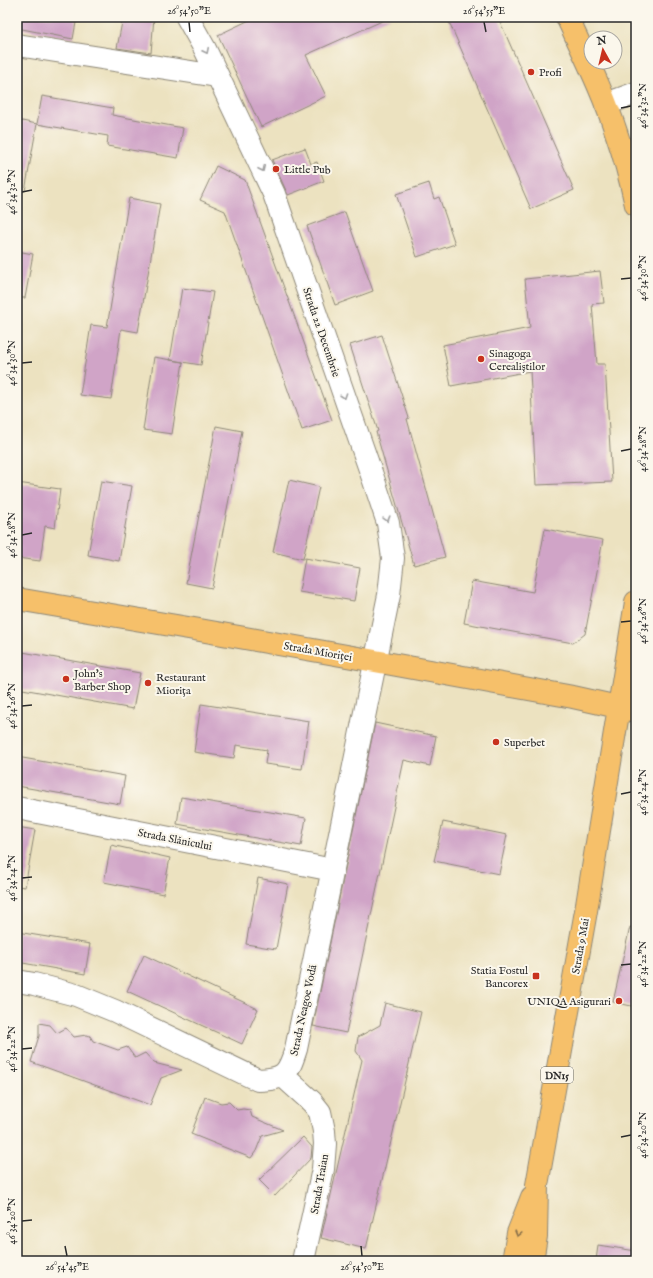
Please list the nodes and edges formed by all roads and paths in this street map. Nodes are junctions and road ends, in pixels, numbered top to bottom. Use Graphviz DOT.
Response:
graph roads {
  1 [pos="187,17"];
  2 [pos="567,17"];
  3 [pos="17,45"];
  4 [pos="217,76"];
  5 [pos="636,93"];
  6 [pos="606,104"];
  7 [pos="636,205"];
  8 [pos="17,599"];
  9 [pos="636,602"];
  10 [pos="375,661"];
  11 [pos="628,709"];
  12 [pos="17,808"];
  13 [pos="333,870"];
  14 [pos="17,981"];
  15 [pos="282,1075"];
  16 [pos="537,1185"];
  17 [pos="303,1261"];
  18 [pos="513,1261"];
  19 [pos="532,1261"];
  1 -- 4 [label="street, Strada 22 Decembrie, one-way"];
  2 -- 6 [label="main road"];
  3 -- 4 [label="street"];
  4 -- 10 [label="street, Strada 22 Decembrie, one-way"];
  5 -- 6 [label="street"];
  6 -- 7 [label="main road"];
  8 -- 10 [label="main road, Strada Mioriței"];
  9 -- 11 [label="main road, DN15"];
  10 -- 11 [label="main road, Strada Mioriței"];
  10 -- 13 [label="street, Strada Neagoe Vodă"];
  11 -- 16 [label="main road, Strada 9 Mai / DN15"];
  12 -- 13 [label="street, Strada Slănicului"];
  13 -- 15 [label="street, Strada Neagoe Vodă"];
  14 -- 15 [label="street"];
  15 -- 17 [label="street, Strada Traian"];
  16 -- 18 [label="main road, Strada 9 Mai / DN15, one-way"];
  16 -- 19 [label="main road, Strada 9 Mai / DN15"];
}
